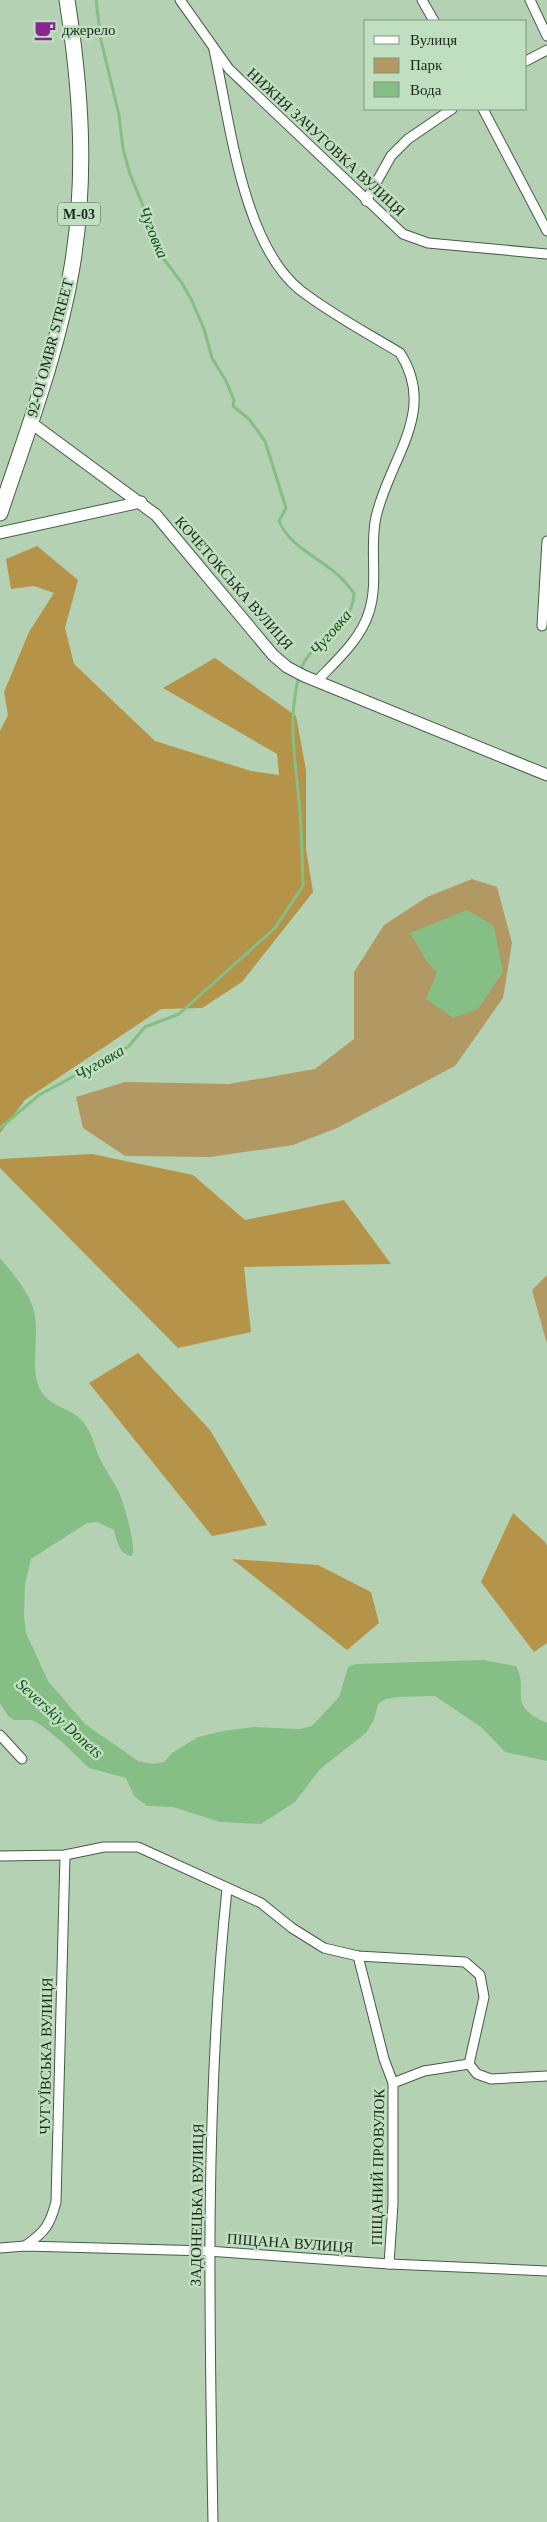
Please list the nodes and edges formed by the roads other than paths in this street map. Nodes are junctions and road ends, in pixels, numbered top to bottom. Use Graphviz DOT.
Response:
graph roads {
  1 [pos="66,0"];
  2 [pos="180,0"];
  3 [pos="422,0"];
  4 [pos="530,0"];
  5 [pos="433,20"];
  6 [pos="547,36"];
  7 [pos="214,50"];
  8 [pos="547,50"];
  9 [pos="527,60"];
  10 [pos="451,110"];
  11 [pos="484,110"];
  12 [pos="366,201"];
  13 [pos="547,231"];
  14 [pos="547,254"];
  15 [pos="30,422"];
  16 [pos="142,502"];
  17 [pos="0,513"];
  18 [pos="0,533"];
  19 [pos="547,541"];
  20 [pos="542,626"];
  21 [pos="317,681"];
  22 [pos="547,775"];
  23 [pos="0,1735"];
  24 [pos="22,1759"];
  25 [pos="65,1855"];
  26 [pos="0,1856"];
  27 [pos="227,1889"];
  28 [pos="358,1956"];
  29 [pos="470,2064"];
  30 [pos="547,2076"];
  31 [pos="393,2083"];
  32 [pos="25,2246"];
  33 [pos="0,2248"];
  34 [pos="208,2251"];
  35 [pos="390,2264"];
  36 [pos="547,2271"];
  37 [pos="213,2522"];
  1 -- 15 [label="highway, 92-OI OMBR STREET / М-03"];
  2 -- 7 [label="street, НИЖНЯ ЗАЧУГОВКА ВУЛИЦЯ"];
  3 -- 5 [label="street"];
  4 -- 6 [label="street"];
  7 -- 12 [label="street, НИЖНЯ ЗАЧУГОВКА ВУЛИЦЯ"];
  7 -- 21 [label="street, НИЖНЯ ЗАЧУГОВКА ВУЛИЦЯ"];
  8 -- 9 [label="street"];
  10 -- 12 [label="street"];
  11 -- 13 [label="street"];
  12 -- 14 [label="street, НИЖНЯ ЗАЧУГОВКА ВУЛИЦЯ"];
  15 -- 16 [label="main road, КОЧЕТОКСЬКА ВУЛИЦЯ"];
  15 -- 17 [label="highway, 92-OI OMBR STREET / М-03"];
  16 -- 18 [label="main road"];
  16 -- 21 [label="main road, КОЧЕТОКСЬКА ВУЛИЦЯ"];
  19 -- 20 [label="street"];
  21 -- 22 [label="main road, КОЧЕТОКСЬКА ВУЛИЦЯ"];
  23 -- 24 [label="street"];
  25 -- 26 [label="street"];
  25 -- 27 [label="street"];
  25 -- 32 [label="street, ЧУГУЇВСЬКА ВУЛИЦЯ"];
  27 -- 28 [label="street"];
  27 -- 34 [label="street, ЗАДОНЕЦЬКА ВУЛИЦЯ"];
  28 -- 29 [label="street"];
  28 -- 31 [label="street, ПІЩАНИЙ ПРОВУЛОК"];
  29 -- 30 [label="street"];
  29 -- 31 [label="street"];
  31 -- 35 [label="street, ПІЩАНИЙ ПРОВУЛОК"];
  32 -- 33 [label="street, ПІЩАНА ВУЛИЦЯ"];
  32 -- 34 [label="street, ПІЩАНА ВУЛИЦЯ"];
  34 -- 35 [label="street, ПІЩАНА ВУЛИЦЯ"];
  34 -- 37 [label="street, ЗАДОНЕЦЬКА ВУЛИЦЯ"];
  35 -- 36 [label="street, ПІЩАНА ВУЛИЦЯ"];
}
